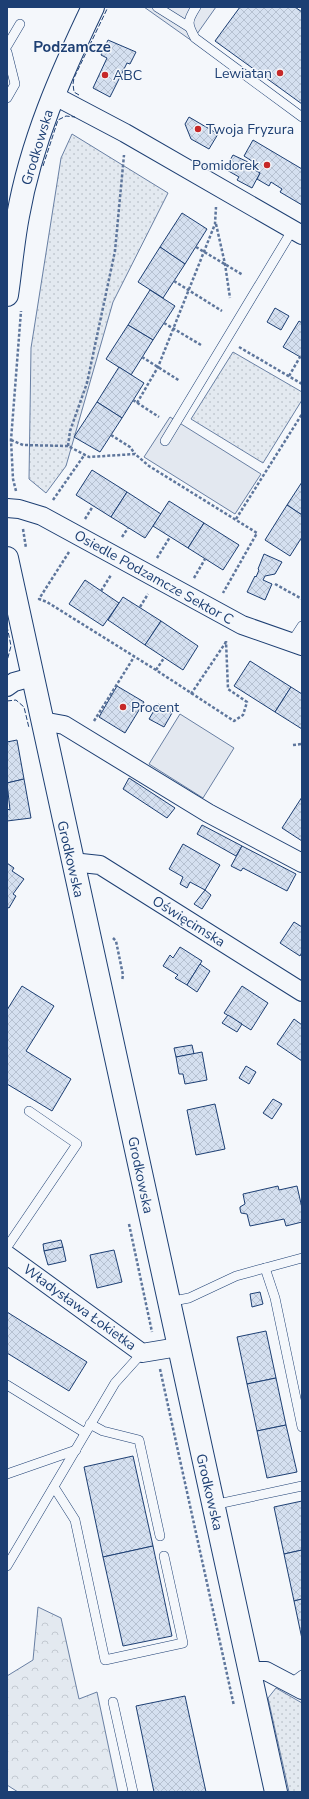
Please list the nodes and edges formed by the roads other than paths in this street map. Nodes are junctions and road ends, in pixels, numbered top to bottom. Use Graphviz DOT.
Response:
graph roads {
  1 [pos="93,7"];
  2 [pos="158,7"];
  3 [pos="196,7"];
  4 [pos="20,24"];
  5 [pos="189,27"];
  6 [pos="7,46"];
  7 [pos="7,52"];
  8 [pos="53,95"];
  9 [pos="7,98"];
  10 [pos="302,117"];
  11 [pos="13,213"];
  12 [pos="298,232"];
  13 [pos="14,301"];
  14 [pos="165,441"];
  15 [pos="13,508"];
  16 [pos="7,558"];
  17 [pos="302,626"];
  18 [pos="297,645"];
  19 [pos="32,677"];
  20 [pos="7,687"];
  21 [pos="42,721"];
  22 [pos="72,862"];
  23 [pos="302,862"];
  24 [pos="302,992"];
  25 [pos="30,1111"];
  26 [pos="7,1246"];
  27 [pos="7,1255"];
  28 [pos="302,1258"];
  29 [pos="265,1268"];
  30 [pos="168,1302"];
  31 [pos="178,1347"];
  32 [pos="149,1352"];
  33 [pos="7,1386"];
  34 [pos="90,1424"];
  35 [pos="302,1427"];
  36 [pos="85,1433"];
  37 [pos="76,1450"];
  38 [pos="7,1474"];
  39 [pos="302,1486"];
  40 [pos="54,1487"];
  41 [pos="213,1504"];
  42 [pos="160,1536"];
  43 [pos="164,1556"];
  44 [pos="7,1566"];
  45 [pos="250,1671"];
  46 [pos="298,1683"];
  47 [pos="113,1702"];
  48 [pos="133,1792"];
  49 [pos="276,1792"];
  1 -- 8 [label="main road, Grodkowska"];
  2 -- 5 [label="lane"];
  3 -- 5 [label="lane"];
  4 -- 6 [label="lane"];
  5 -- 10 [label="lane"];
  7 -- 9 [label="lane"];
  8 -- 11 [label="main road, Grodkowska"];
  8 -- 12 [label="street"];
  11 -- 13 [label="main road, Grodkowska"];
  12 -- 14 [label="lane"];
  15 -- 18 [label="street, Osiedle Podzamcze Sektor C"];
  16 -- 19 [label="main road, Grodkowska"];
  17 -- 18 [label="lane"];
  19 -- 20 [label="street"];
  19 -- 21 [label="main road, Grodkowska"];
  21 -- 22 [label="main road, Grodkowska"];
  21 -- 23 [label="street"];
  22 -- 24 [label="street, Oświęcimska"];
  22 -- 30 [label="main road, Grodkowska"];
  25 -- 26 [label="lane"];
  27 -- 32 [label="street, Władysława Łokietka"];
  28 -- 29 [label="lane"];
  29 -- 30 [label="lane"];
  29 -- 35 [label="lane"];
  30 -- 31 [label="main road, Grodkowska"];
  31 -- 32 [label="street, Władysława Łokietka"];
  31 -- 41 [label="main road, Grodkowska"];
  32 -- 34 [label="lane"];
  33 -- 36 [label="lane"];
  34 -- 36 [label="lane"];
  34 -- 42 [label="lane"];
  36 -- 37 [label="lane"];
  37 -- 38 [label="lane"];
  37 -- 40 [label="lane"];
  39 -- 41 [label="lane"];
  40 -- 43 [label="lane"];
  40 -- 44 [label="lane"];
  41 -- 45 [label="main road, Grodkowska"];
  45 -- 46 [label="street"];
  45 -- 49 [label="main road, Grodkowska"];
  47 -- 48 [label="lane"];
}
